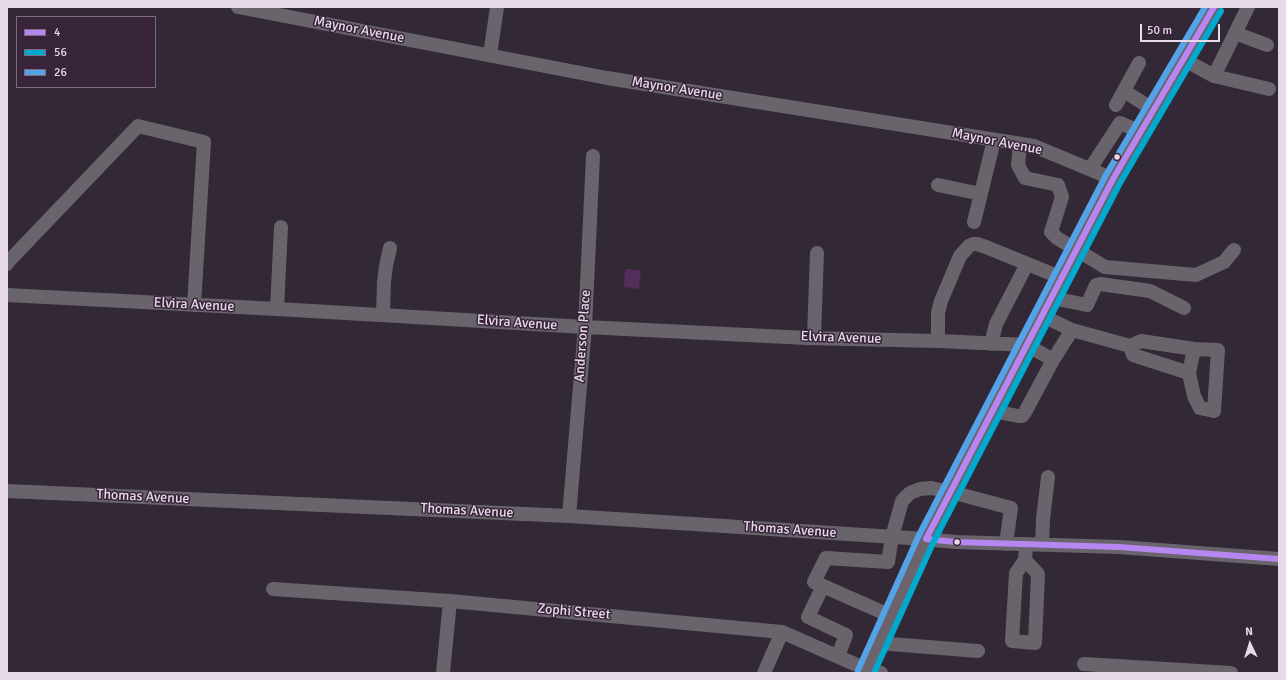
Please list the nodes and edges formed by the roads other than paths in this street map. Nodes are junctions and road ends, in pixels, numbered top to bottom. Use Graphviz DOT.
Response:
graph roads {
  1 [pos="238,7"];
  2 [pos="497,7"];
  3 [pos="1213,7"];
  4 [pos="1248,7"];
  5 [pos="1235,33"];
  6 [pos="1267,45"];
  7 [pos="490,55"];
  8 [pos="1183,59"];
  9 [pos="1139,63"];
  10 [pos="1214,76"];
  11 [pos="1269,89"];
  12 [pos="1124,91"];
  13 [pos="1116,105"];
  14 [pos="1154,110"];
  15 [pos="1140,132"];
  16 [pos="994,140"];
  17 [pos="1020,144"];
  18 [pos="593,156"];
  19 [pos="1090,169"];
  20 [pos="1113,179"];
  21 [pos="938,185"];
  22 [pos="981,194"];
  23 [pos="974,222"];
  24 [pos="281,227"];
  25 [pos="390,248"];
  26 [pos="1077,250"];
  27 [pos="1234,250"];
  28 [pos="818,253"];
  29 [pos="7,264"];
  30 [pos="1027,264"];
  31 [pos="1062,278"];
  32 [pos="7,295"];
  33 [pos="1052,298"];
  34 [pos="194,305"];
  35 [pos="1184,308"];
  36 [pos="277,309"];
  37 [pos="383,315"];
  38 [pos="1043,316"];
  39 [pos="585,328"];
  40 [pos="1072,330"];
  41 [pos="814,337"];
  42 [pos="938,341"];
  43 [pos="991,344"];
  44 [pos="1027,345"];
  45 [pos="1130,346"];
  46 [pos="1194,349"];
  47 [pos="1053,360"];
  48 [pos="1189,373"];
  49 [pos="993,411"];
  50 [pos="1048,477"];
  51 [pos="7,491"];
  52 [pos="951,492"];
  53 [pos="568,516"];
  54 [pos="892,537"];
  55 [pos="926,539"];
  56 [pos="1006,544"];
  57 [pos="1026,544"];
  58 [pos="1042,545"];
  59 [pos="1279,559"];
  60 [pos="1025,560"];
  61 [pos="823,586"];
  62 [pos="273,589"];
  63 [pos="450,601"];
  64 [pos="890,616"];
  65 [pos="782,632"];
  66 [pos="878,643"];
  67 [pos="978,651"];
  68 [pos="838,656"];
  69 [pos="1084,664"];
  70 [pos="871,672"];
  71 [pos="443,673"];
  72 [pos="764,673"];
  73 [pos="1231,673"];
  1 -- 7 [label="street, Maynor Avenue"];
  2 -- 7 [label="street"];
  3 -- 8 [label="main road"];
  4 -- 5 [label="street"];
  5 -- 6 [label="street"];
  5 -- 10 [label="street"];
  7 -- 16 [label="street, Maynor Avenue"];
  8 -- 10 [label="street"];
  8 -- 14 [label="main road"];
  9 -- 12 [label="street"];
  10 -- 11 [label="street"];
  12 -- 13 [label="street"];
  12 -- 14 [label="street"];
  14 -- 15 [label="main road"];
  15 -- 19 [label="street"];
  15 -- 20 [label="main road"];
  16 -- 17 [label="street, Maynor Avenue"];
  16 -- 22 [label="street"];
  17 -- 19 [label="street, Maynor Avenue"];
  17 -- 26 [label="street"];
  18 -- 39 [label="street, Anderson Place"];
  19 -- 20 [label="street, Maynor Avenue"];
  20 -- 26 [label="main road"];
  21 -- 22 [label="street"];
  22 -- 23 [label="street"];
  24 -- 36 [label="street"];
  25 -- 37 [label="street"];
  26 -- 27 [label="street"];
  26 -- 31 [label="main road"];
  28 -- 41 [label="street"];
  29 -- 34 [label="street"];
  30 -- 31 [label="street"];
  30 -- 42 [label="street"];
  30 -- 43 [label="street"];
  31 -- 33 [label="main road"];
  32 -- 34 [label="street, Elvira Avenue"];
  33 -- 35 [label="street"];
  33 -- 38 [label="main road"];
  34 -- 36 [label="street, Elvira Avenue"];
  36 -- 37 [label="street, Elvira Avenue"];
  37 -- 39 [label="street, Elvira Avenue"];
  38 -- 40 [label="street"];
  38 -- 44 [label="main road"];
  39 -- 41 [label="street, Elvira Avenue"];
  39 -- 53 [label="street, Anderson Place"];
  40 -- 45 [label="street"];
  40 -- 47 [label="street"];
  41 -- 42 [label="street, Elvira Avenue"];
  42 -- 43 [label="street, Elvira Avenue"];
  43 -- 44 [label="street, Elvira Avenue"];
  44 -- 47 [label="street"];
  44 -- 49 [label="main road"];
  45 -- 46 [label="street"];
  45 -- 48 [label="street"];
  46 -- 48 [label="street"];
  46 -- 48 [label="street"];
  47 -- 49 [label="street"];
  49 -- 52 [label="main road"];
  50 -- 58 [label="street"];
  51 -- 53 [label="street, Thomas Avenue"];
  52 -- 54 [label="street"];
  52 -- 55 [label="main road"];
  52 -- 56 [label="street"];
  53 -- 54 [label="street, Thomas Avenue"];
  54 -- 55 [label="street, Thomas Avenue"];
  54 -- 61 [label="street"];
  55 -- 56 [label="street, Thomas Avenue"];
  55 -- 64 [label="main road"];
  56 -- 57 [label="street, Thomas Avenue"];
  57 -- 58 [label="street, Thomas Avenue"];
  57 -- 60 [label="street"];
  58 -- 59 [label="street, Thomas Avenue"];
  60 -- 60 [label="street"];
  61 -- 64 [label="street"];
  61 -- 68 [label="street"];
  62 -- 63 [label="street, Zophi Street"];
  63 -- 65 [label="street, Zophi Street"];
  63 -- 71 [label="street"];
  64 -- 66 [label="main road"];
  65 -- 68 [label="street, Zophi Street"];
  65 -- 72 [label="street"];
  66 -- 67 [label="street"];
  66 -- 70 [label="main road"];
  68 -- 70 [label="street, Zophi Street"];
  69 -- 73 [label="street"];
}
